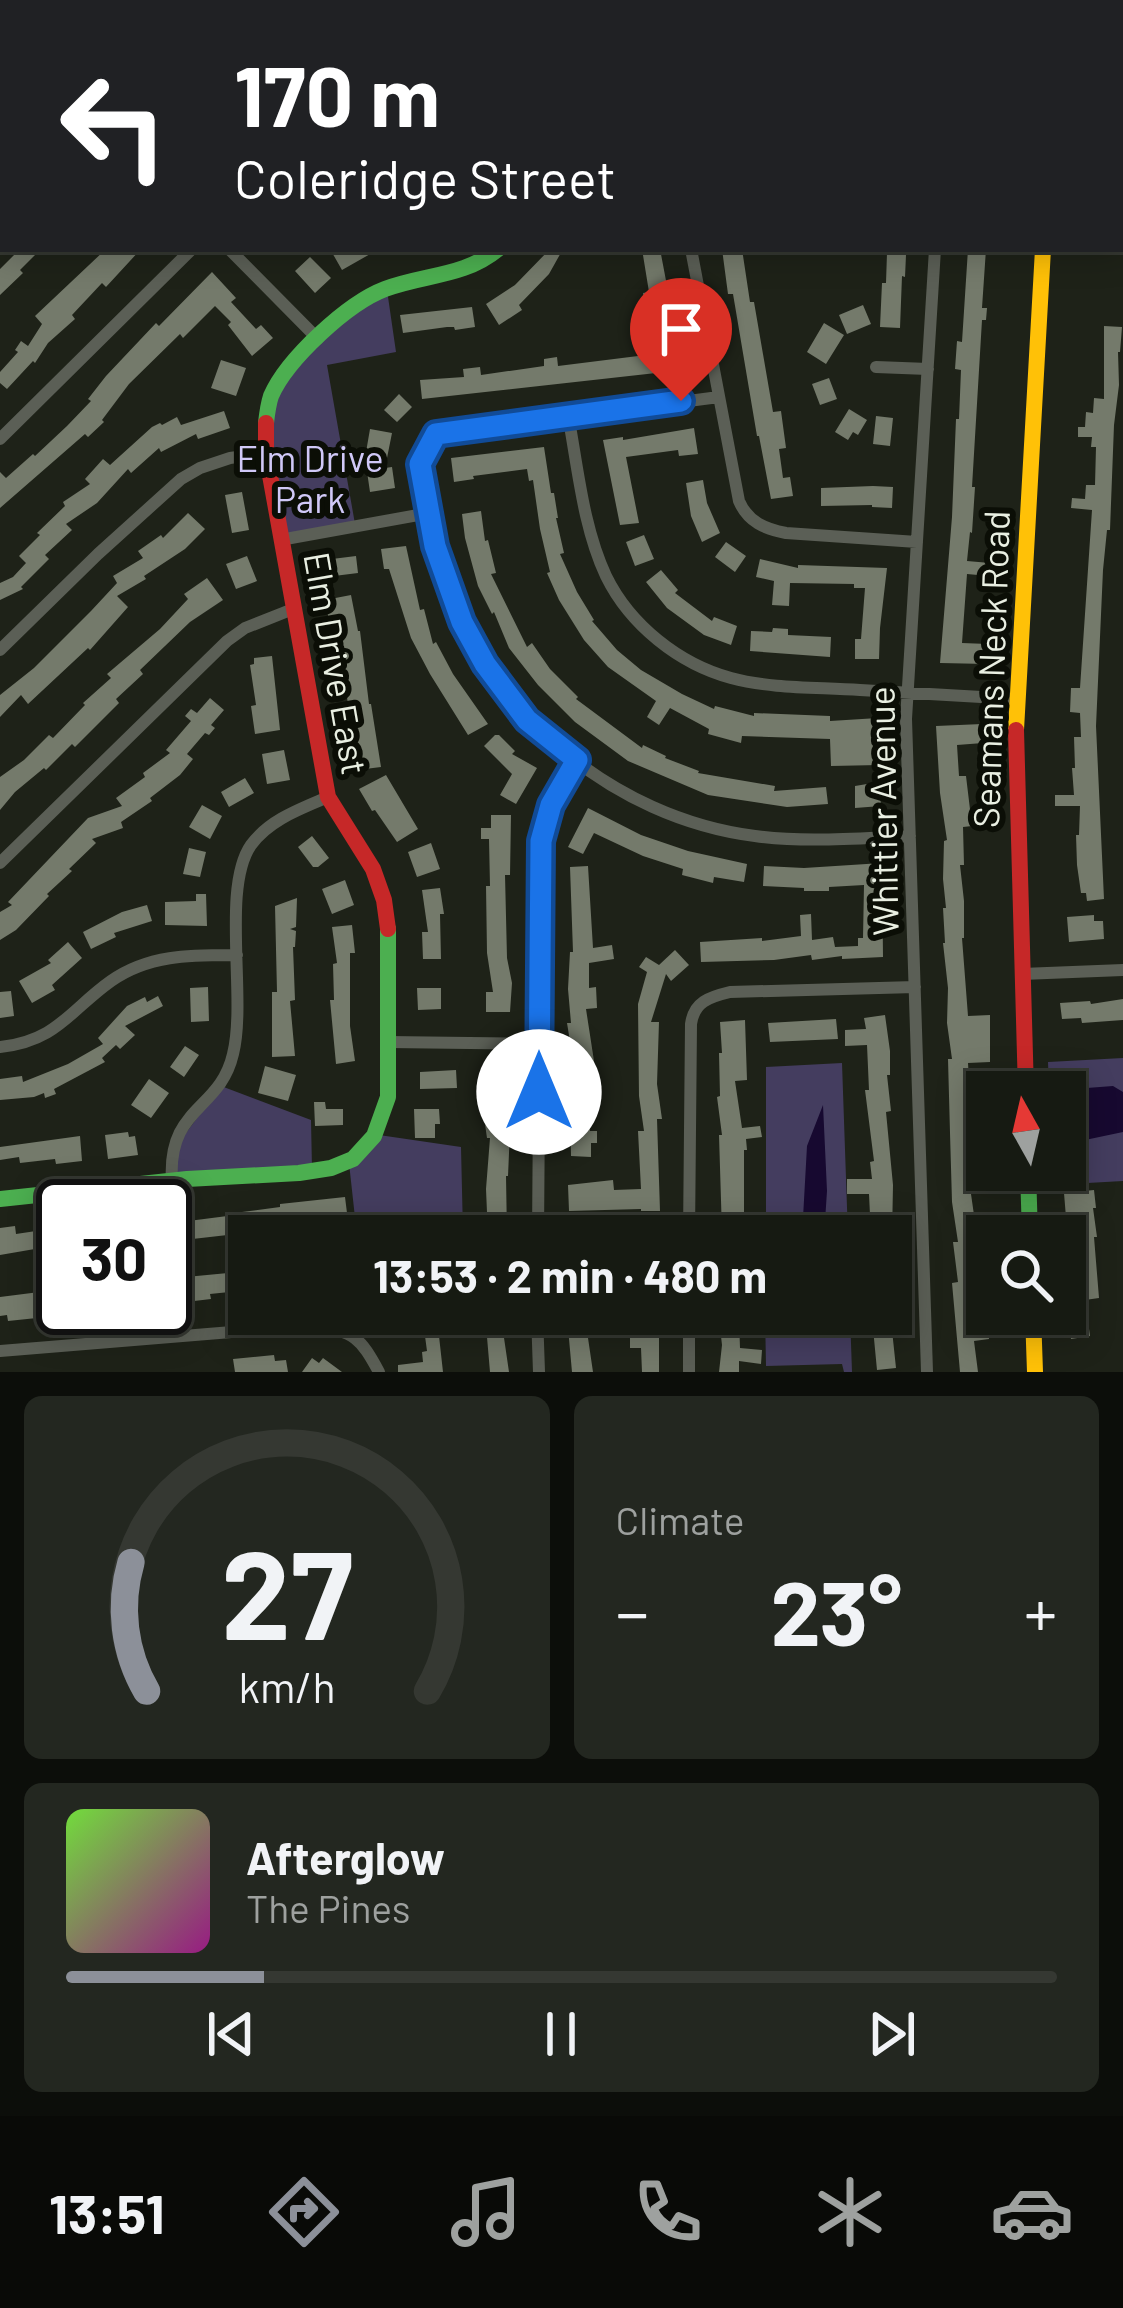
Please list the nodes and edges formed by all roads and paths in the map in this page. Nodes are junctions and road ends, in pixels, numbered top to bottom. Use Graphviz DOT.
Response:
graph roads {
  1 [pos="190,252"];
  2 [pos="232,252"];
  3 [pos="495,252"];
  4 [pos="692,252"];
  5 [pos="935,252"];
  6 [pos="1043,252"];
  7 [pos="318,339"];
  8 [pos="876,367"];
  9 [pos="928,369"];
  10 [pos="719,397"];
  11 [pos="568,415"];
  12 [pos="0,439"];
  13 [pos="266,453"];
  14 [pos="429,513"];
  15 [pos="280,540"];
  16 [pos="917,542"];
  17 [pos="292,609"];
  18 [pos="0,650"];
  19 [pos="909,693"];
  20 [pos="1016,699"];
  21 [pos="577,760"];
  22 [pos="328,797"];
  23 [pos="910,836"];
  24 [pos="0,863"];
  25 [pos="237,955"];
  26 [pos="1123,970"];
  27 [pos="1022,974"];
  28 [pos="915,987"];
  29 [pos="388,1042"];
  30 [pos="539,1044"];
  31 [pos="0,1047"];
  32 [pos="1025,1071"];
  33 [pos="172,1179"];
  34 [pos="186,1179"];
  35 [pos="36,1195"];
  36 [pos="0,1199"];
  37 [pos="538,1215"];
  38 [pos="689,1215"];
  39 [pos="538,1335"];
  40 [pos="689,1335"];
  41 [pos="1034,1335"];
  42 [pos="0,1351"];
  43 [pos="379,1372"];
  44 [pos="539,1372"];
  45 [pos="689,1372"];
  46 [pos="927,1372"];
  47 [pos="1035,1372"];
  1 -- 12 [label="street"];
  2 -- 7 [label="street"];
  3 -- 7 [label="street, Elm Drive East"];
  4 -- 10 [label="street"];
  5 -- 9 [label="street, Whittier Avenue"];
  6 -- 20 [label="street, Seamans Neck Road"];
  7 -- 13 [label="street, Elm Drive East"];
  8 -- 9 [label="street"];
  9 -- 16 [label="street, Whittier Avenue"];
  10 -- 11 [label="street"];
  10 -- 16 [label="street"];
  11 -- 14 [label="street"];
  11 -- 19 [label="street"];
  13 -- 15 [label="street, Elm Drive East"];
  13 -- 18 [label="street"];
  14 -- 15 [label="street"];
  14 -- 21 [label="street"];
  15 -- 17 [label="street, Elm Drive East"];
  16 -- 19 [label="street, Whittier Avenue"];
  17 -- 22 [label="street, Elm Drive East"];
  17 -- 24 [label="street"];
  19 -- 20 [label="street"];
  19 -- 23 [label="street, Whittier Avenue"];
  20 -- 27 [label="street, Seamans Neck Road"];
  21 -- 23 [label="street"];
  21 -- 30 [label="street"];
  22 -- 25 [label="street"];
  22 -- 29 [label="street, Elm Drive East"];
  23 -- 28 [label="street, Whittier Avenue"];
  25 -- 31 [label="street"];
  25 -- 33 [label="street"];
  26 -- 27 [label="street"];
  27 -- 32 [label="street, Seamans Neck Road"];
  28 -- 38 [label="street"];
  28 -- 46 [label="street, Whittier Avenue"];
  29 -- 30 [label="street"];
  29 -- 34 [label="street, Elm Drive East"];
  30 -- 37 [label="street"];
  35 -- 36 [label="street, Elm Drive East"];
  39 -- 44 [label="street"];
  40 -- 45 [label="street"];
  41 -- 47 [label="street"];
  42 -- 43 [label="street"];
}
